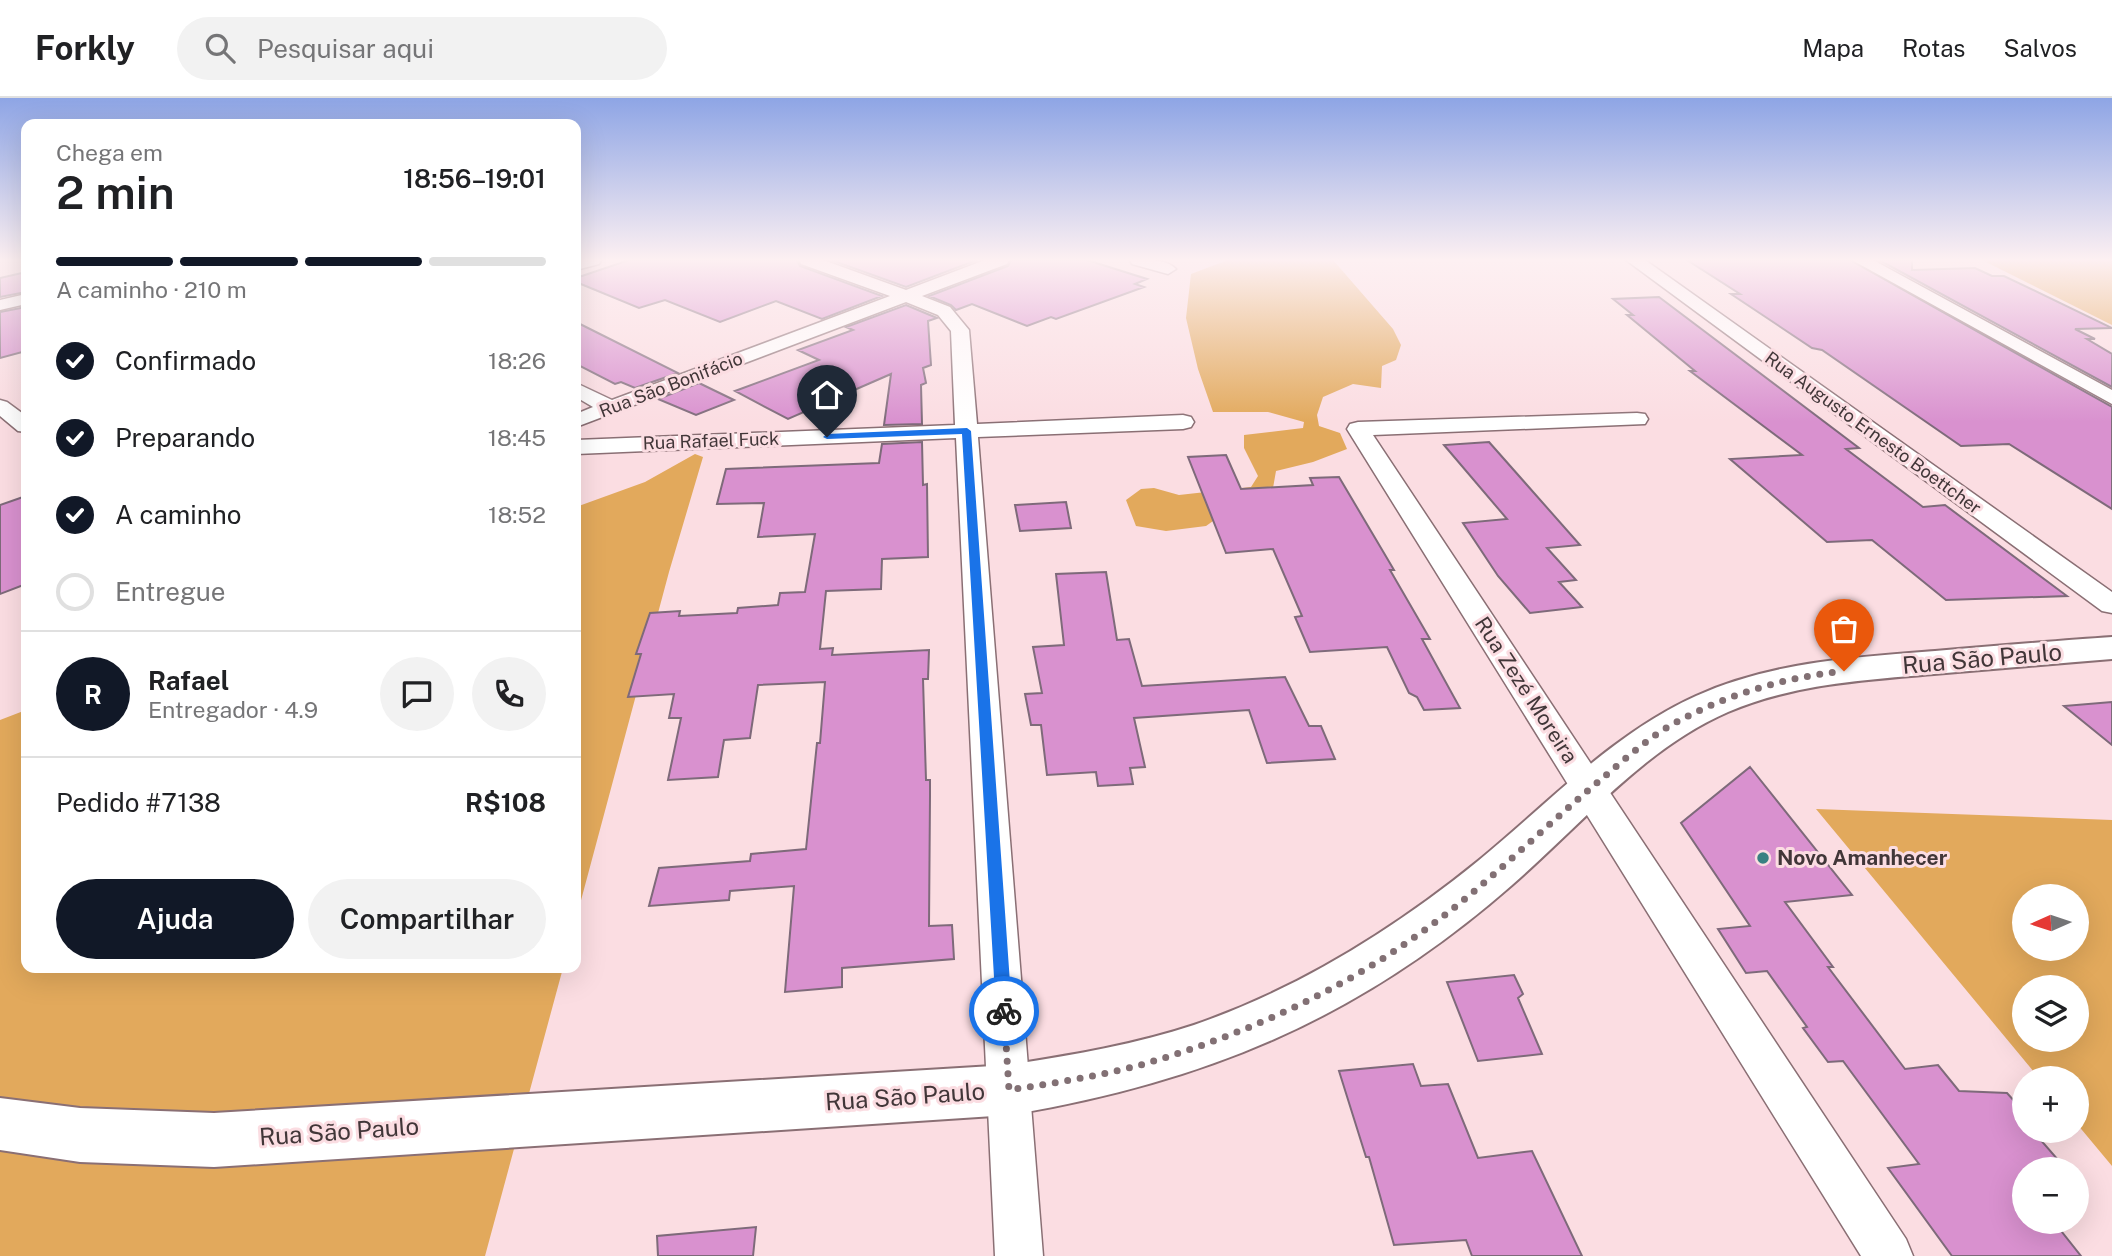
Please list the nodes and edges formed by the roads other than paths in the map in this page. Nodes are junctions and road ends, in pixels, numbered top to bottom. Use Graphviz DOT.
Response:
graph roads {
  1 [pos="859,314"];
  2 [pos="947,314"];
  3 [pos="1709,314"];
  4 [pos="1959,314"];
  5 [pos="581,392"];
  6 [pos="2112,398"];
  7 [pos="0,407"];
  8 [pos="610,408"];
  9 [pos="581,419"];
  10 [pos="1637,419"];
  11 [pos="21,422"];
  12 [pos="1183,422"];
  13 [pos="967,431"];
  14 [pos="581,447"];
  15 [pos="2112,605"];
  16 [pos="2112,648"];
  17 [pos="1590,789"];
  18 [pos="1009,1090"];
  19 [pos="0,1124"];
  20 [pos="1019,1256"];
  21 [pos="1889,1256"];
  1 -- 8 [label="street, Rua São Bonifácio"];
  2 -- 13 [label="street"];
  3 -- 15 [label="street, Rua Augusto Ernesto Boettcher"];
  4 -- 6 [label="street"];
  5 -- 8 [label="street"];
  7 -- 11 [label="street"];
  8 -- 9 [label="street, Rua São Bonifácio"];
  10 -- 17 [label="street, Rua Zezé Moreira"];
  12 -- 13 [label="street, Rua Rafael Fuck"];
  13 -- 14 [label="street, Rua Rafael Fuck"];
  13 -- 18 [label="street"];
  16 -- 17 [label="main road, Rua São Paulo"];
  17 -- 18 [label="main road, Rua São Paulo"];
  17 -- 21 [label="street, Rua Zezé Moreira"];
  18 -- 19 [label="main road, Rua São Paulo"];
  18 -- 20 [label="street"];
}
